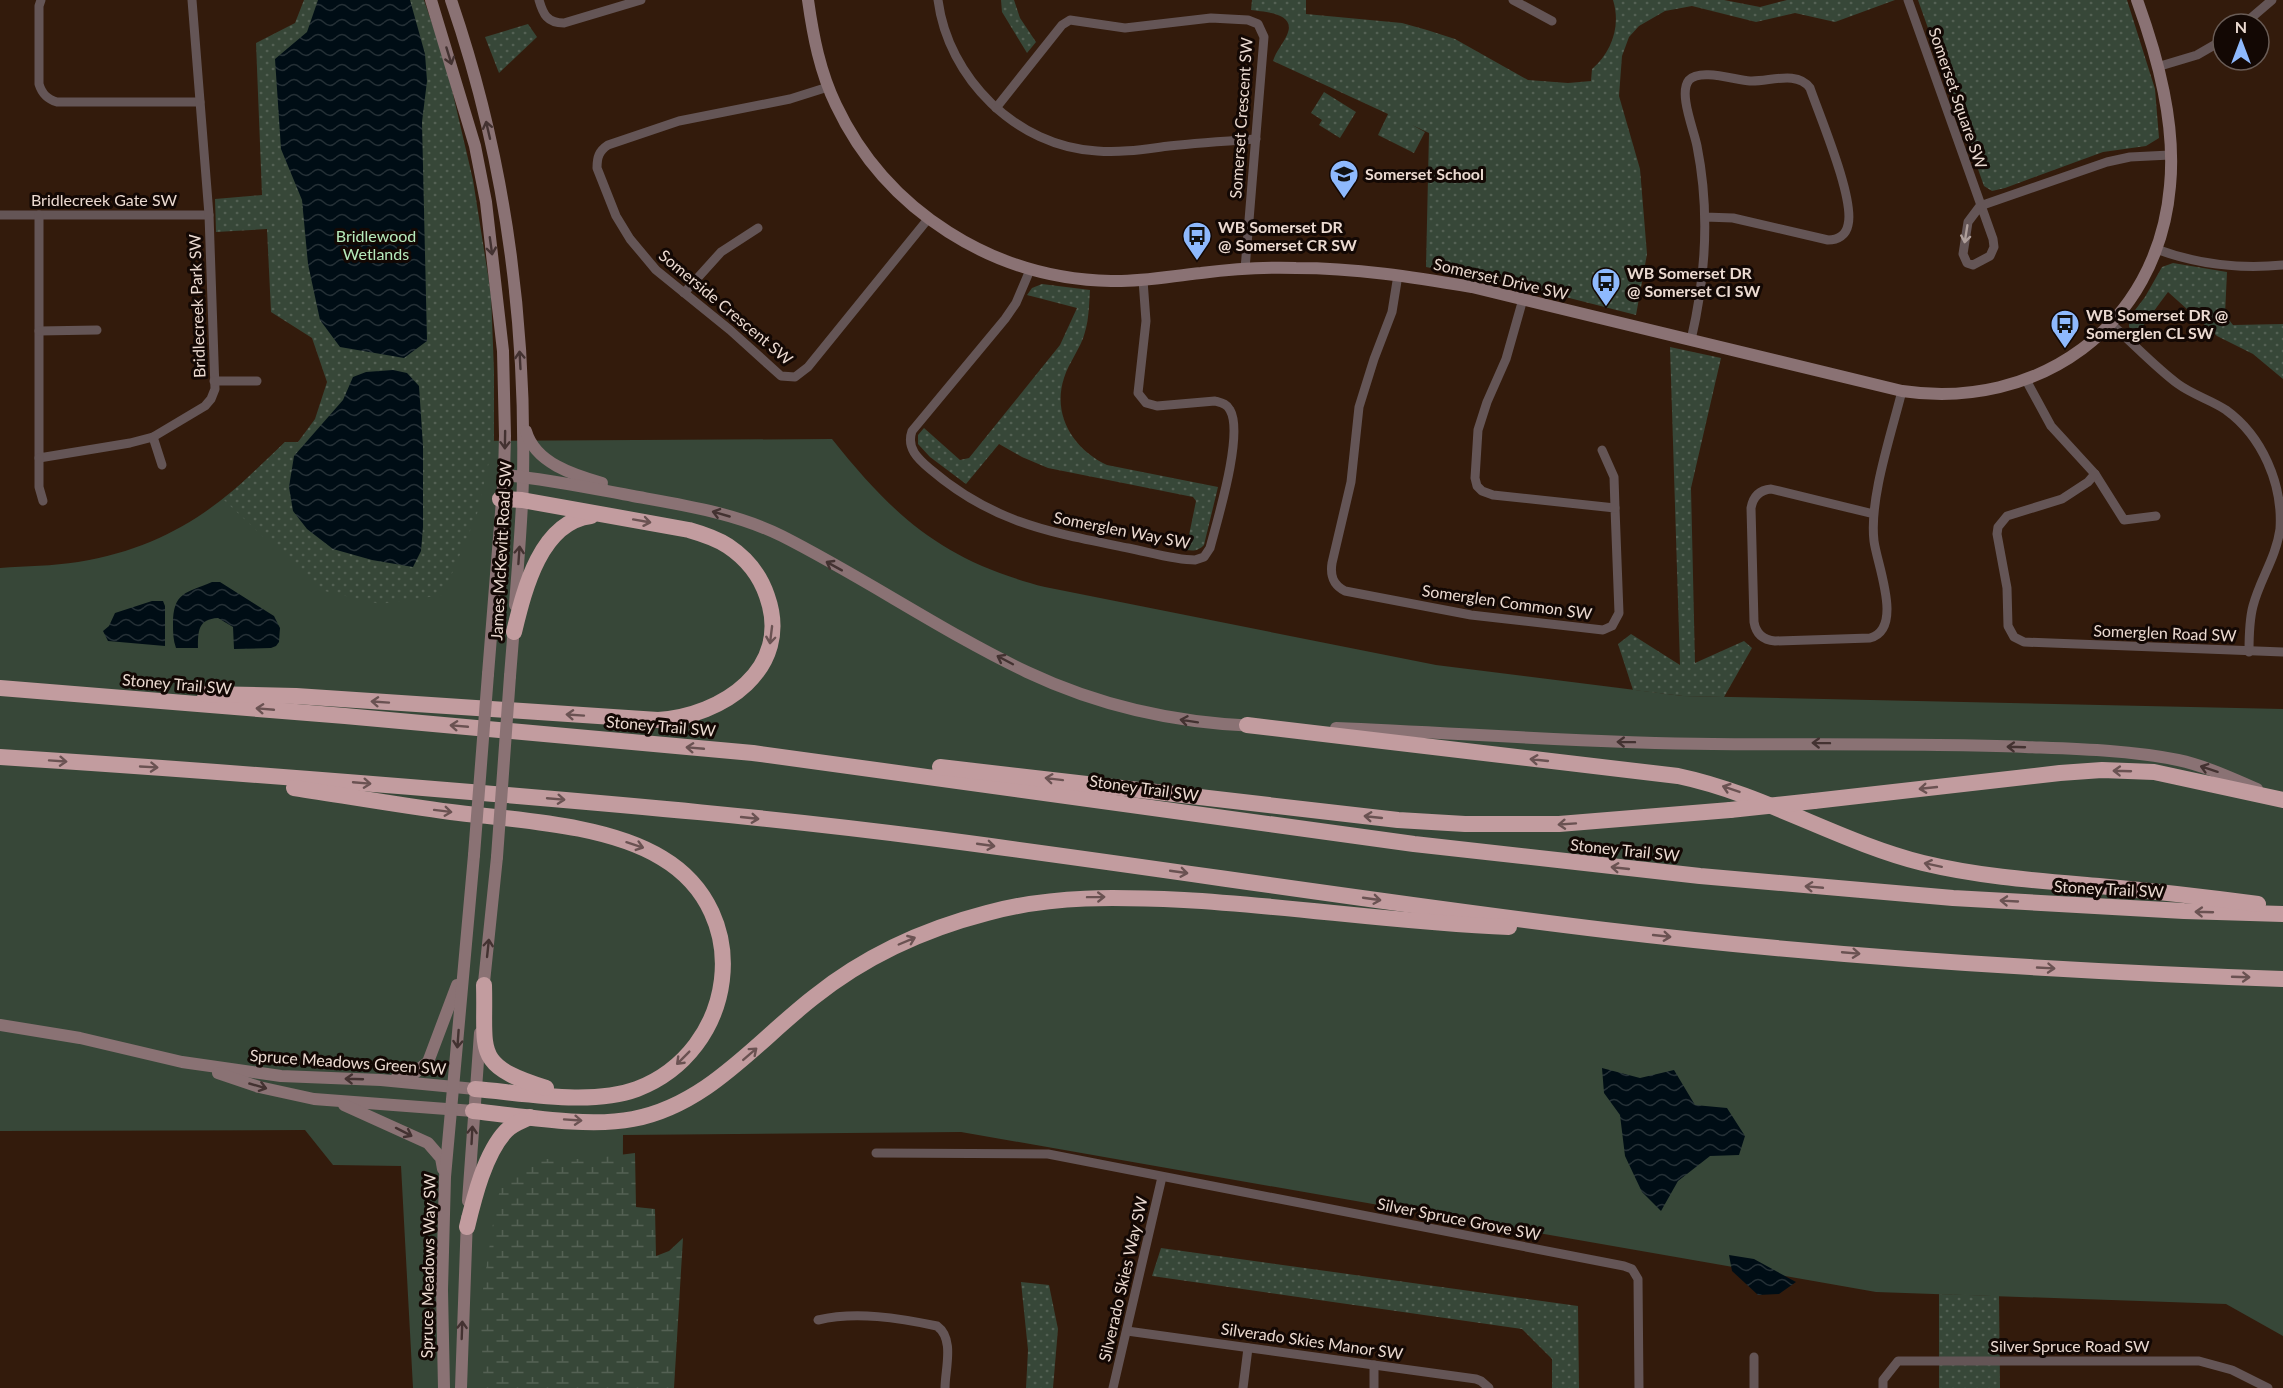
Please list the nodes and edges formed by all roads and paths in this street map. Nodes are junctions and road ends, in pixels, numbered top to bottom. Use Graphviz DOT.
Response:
graph roads {
  1 [pos="41,0"];
  2 [pos="192,0"];
  3 [pos="431,0"];
  4 [pos="451,0"];
  5 [pos="539,0"];
  6 [pos="641,0"];
  7 [pos="808,0"];
  8 [pos="938,0"];
  9 [pos="1513,0"];
  10 [pos="1908,0"];
  11 [pos="2137,0"];
  12 [pos="2272,0"];
  13 [pos="2258,12"];
  14 [pos="1552,21"];
  15 [pos="2211,47"];
  16 [pos="2157,67"];
  17 [pos="828,87"];
  18 [pos="200,102"];
  19 [pos="996,108"];
  20 [pos="1256,139"];
  21 [pos="2170,155"];
  22 [pos="1980,206"];
  23 [pos="0,215"];
  24 [pos="39,215"];
  25 [pos="209,215"];
  26 [pos="1705,217"];
  27 [pos="928,219"];
  28 [pos="758,228"];
  29 [pos="2156,249"];
  30 [pos="2283,265"];
  31 [pos="1245,269"];
  32 [pos="1029,270"];
  33 [pos="1398,275"];
  34 [pos="1143,280"];
  35 [pos="684,293"];
  36 [pos="1523,299"];
  37 [pos="2110,323"];
  38 [pos="97,330"];
  39 [pos="39,331"];
  40 [pos="1691,340"];
  41 [pos="2026,380"];
  42 [pos="214,381"];
  43 [pos="257,381"];
  44 [pos="1902,392"];
  45 [pos="523,414"];
  46 [pos="153,437"];
  47 [pos="1602,450"];
  48 [pos="39,458"];
  49 [pos="162,465"];
  50 [pos="2095,474"];
  51 [pos="504,475"];
  52 [pos="523,477"];
  53 [pos="500,499"];
  54 [pos="522,500"];
  55 [pos="43,501"];
  56 [pos="693,507"];
  57 [pos="1616,508"];
  58 [pos="1874,514"];
  59 [pos="600,515"];
  60 [pos="2156,516"];
  61 [pos="514,632"];
  62 [pos="2248,652"];
  63 [pos="2283,652"];
  64 [pos="0,688"];
  65 [pos="24,689"];
  66 [pos="1247,726"];
  67 [pos="753,753"];
  68 [pos="0,757"];
  69 [pos="178,768"];
  70 [pos="2283,799"];
  71 [pos="2283,907"];
  72 [pos="2283,914"];
  73 [pos="1604,930"];
  74 [pos="464,961"];
  75 [pos="2283,979"];
  76 [pos="484,985"];
  77 [pos="0,1025"];
  78 [pos="182,1062"];
  79 [pos="381,1080"];
  80 [pos="454,1086"];
  81 [pos="475,1089"];
  82 [pos="572,1096"];
  83 [pos="332,1100"];
  84 [pos="452,1109"];
  85 [pos="473,1111"];
  86 [pos="530,1117"];
  87 [pos="876,1153"];
  88 [pos="445,1177"];
  89 [pos="1162,1177"];
  90 [pos="467,1227"];
  91 [pos="818,1320"];
  92 [pos="1127,1331"];
  93 [pos="1248,1348"];
  94 [pos="1754,1357"];
  95 [pos="1374,1365"];
  96 [pos="444,1388"];
  97 [pos="461,1388"];
  98 [pos="945,1388"];
  99 [pos="1113,1388"];
  100 [pos="1243,1388"];
  101 [pos="1374,1388"];
  102 [pos="1490,1388"];
  103 [pos="1639,1388"];
  104 [pos="1754,1388"];
  105 [pos="1883,1388"];
  106 [pos="2268,1388"];
  1 -- 18 [label="street"];
  2 -- 18 [label="street, Bridlecreek Park SW"];
  3 -- 51 [label="main road, James McKevitt Road SW, one-way"];
  45 -- 4 [label="main road, James McKevitt Road SW, one-way"];
  5 -- 6 [label="street"];
  7 -- 17 [label="main road, Somerset Drive SW"];
  8 -- 19 [label="street"];
  9 -- 14 [label="street"];
  10 -- 22 [label="street, Somerset Square SW"];
  11 -- 16 [label="main road, Somerset Drive SW"];
  12 -- 13 [label="street"];
  15 -- 16 [label="street"];
  16 -- 21 [label="main road, Somerset Drive SW"];
  17 -- 27 [label="main road, Somerset Drive SW"];
  17 -- 35 [label="street, Somerside Crescent SW"];
  18 -- 25 [label="street, Bridlecreek Park SW"];
  19 -- 20 [label="street"];
  19 -- 20 [label="street, Somerset Crescent SW"];
  20 -- 31 [label="street, Somerset Crescent SW"];
  21 -- 22 [label="street"];
  21 -- 29 [label="main road, Somerset Drive SW"];
  22 -- 22 [label="street, Somerset Square SW, one-way"];
  23 -- 24 [label="street, Bridlecreek Gate SW"];
  24 -- 25 [label="street, Bridlecreek Gate SW"];
  24 -- 39 [label="street"];
  25 -- 42 [label="street, Bridlecreek Park SW"];
  26 -- 26 [label="street"];
  26 -- 40 [label="street"];
  27 -- 32 [label="main road, Somerset Drive SW"];
  27 -- 35 [label="street, Somerside Crescent SW"];
  28 -- 35 [label="street"];
  29 -- 30 [label="street"];
  29 -- 37 [label="main road, Somerset Drive SW"];
  31 -- 33 [label="main road, Somerset Drive SW"];
  31 -- 34 [label="main road, Somerset Drive SW"];
  32 -- 34 [label="main road, Somerset Drive SW"];
  32 -- 34 [label="street, Somerglen Way SW"];
  33 -- 36 [label="main road, Somerset Drive SW"];
  33 -- 57 [label="street, Somerglen Common SW"];
  36 -- 40 [label="main road, Somerset Drive SW"];
  36 -- 57 [label="street"];
  37 -- 41 [label="main road, Somerset Drive SW"];
  37 -- 62 [label="street, Somerglen Road SW"];
  38 -- 39 [label="street"];
  39 -- 48 [label="street"];
  40 -- 44 [label="main road, Somerset Drive SW"];
  41 -- 44 [label="main road, Somerset Drive SW"];
  41 -- 50 [label="street"];
  42 -- 43 [label="street"];
  42 -- 46 [label="street, Bridlecreek Park SW"];
  44 -- 58 [label="street"];
  45 -- 52 [label="main road, James McKevitt Road SW"];
  45 -- 56 [label="main road"];
  46 -- 48 [label="street, Bridlecreek Park SW"];
  46 -- 49 [label="street"];
  47 -- 57 [label="street"];
  48 -- 55 [label="street"];
  50 -- 60 [label="street"];
  50 -- 62 [label="street, Somerglen Road SW"];
  51 -- 52 [label="main road"];
  51 -- 53 [label="main road, James McKevitt Road SW"];
  52 -- 54 [label="main road, James McKevitt Road SW"];
  52 -- 56 [label="main road"];
  53 -- 54 [label="highway"];
  53 -- 74 [label="main road, James McKevitt Road SW, bridge"];
  54 -- 59 [label="highway"];
  61 -- 54 [label="main road, James McKevitt Road SW, one-way"];
  66 -- 56 [label="main road, one-way"];
  58 -- 58 [label="street"];
  59 -- 61 [label="highway"];
  59 -- 65 [label="highway, one-way"];
  76 -- 61 [label="main road, James McKevitt Road SW, one-way, bridge"];
  62 -- 63 [label="street"];
  64 -- 65 [label="highway, Stoney Trail SW"];
  67 -- 65 [label="highway, Stoney Trail SW, one-way"];
  70 -- 66 [label="main road, one-way"];
  71 -- 66 [label="highway, one-way"];
  70 -- 67 [label="highway, one-way, bridge"];
  72 -- 67 [label="highway, Stoney Trail SW, one-way"];
  68 -- 69 [label="highway, one-way"];
  69 -- 73 [label="highway, one-way"];
  69 -- 82 [label="highway, one-way"];
  73 -- 75 [label="highway, one-way"];
  86 -- 73 [label="highway, one-way"];
  74 -- 79 [label="main road"];
  74 -- 80 [label="main road, James McKevitt Road SW, one-way"];
  76 -- 81 [label="main road, James McKevitt Road SW"];
  76 -- 82 [label="highway"];
  77 -- 78 [label="main road, Spruce Meadows Green SW"];
  79 -- 78 [label="main road, Spruce Meadows Green SW, one-way"];
  78 -- 83 [label="main road, Spruce Meadows Green SW, one-way"];
  79 -- 80 [label="main road, Spruce Meadows Green SW"];
  80 -- 81 [label="main road, Spruce Meadows Green SW"];
  80 -- 84 [label="main road, James McKevitt Road SW"];
  81 -- 82 [label="highway"];
  81 -- 85 [label="main road, James McKevitt Road SW"];
  83 -- 84 [label="main road, Spruce Meadows Green SW"];
  83 -- 88 [label="main road, one-way"];
  84 -- 85 [label="main road, Spruce Meadows Green SW"];
  84 -- 88 [label="main road, Spruce Meadows Way SW"];
  85 -- 86 [label="highway"];
  90 -- 85 [label="main road, one-way"];
  86 -- 90 [label="highway"];
  87 -- 89 [label="street, Silver Spruce Grove SW"];
  88 -- 96 [label="main road, Spruce Meadows Way SW"];
  89 -- 92 [label="street, Silverado Skies Way SW"];
  89 -- 103 [label="street, Silver Spruce Grove SW"];
  97 -- 90 [label="main road, one-way"];
  91 -- 98 [label="street"];
  92 -- 93 [label="street, Silverado Skies Manor SW"];
  92 -- 99 [label="street, Silverado Skies Way SW"];
  93 -- 95 [label="street, Silverado Skies Manor SW"];
  93 -- 100 [label="street"];
  94 -- 104 [label="street"];
  95 -- 101 [label="street"];
  95 -- 102 [label="street, Silverado Skies Manor SW"];
  105 -- 106 [label="street, Silver Spruce Road SW"];
}
